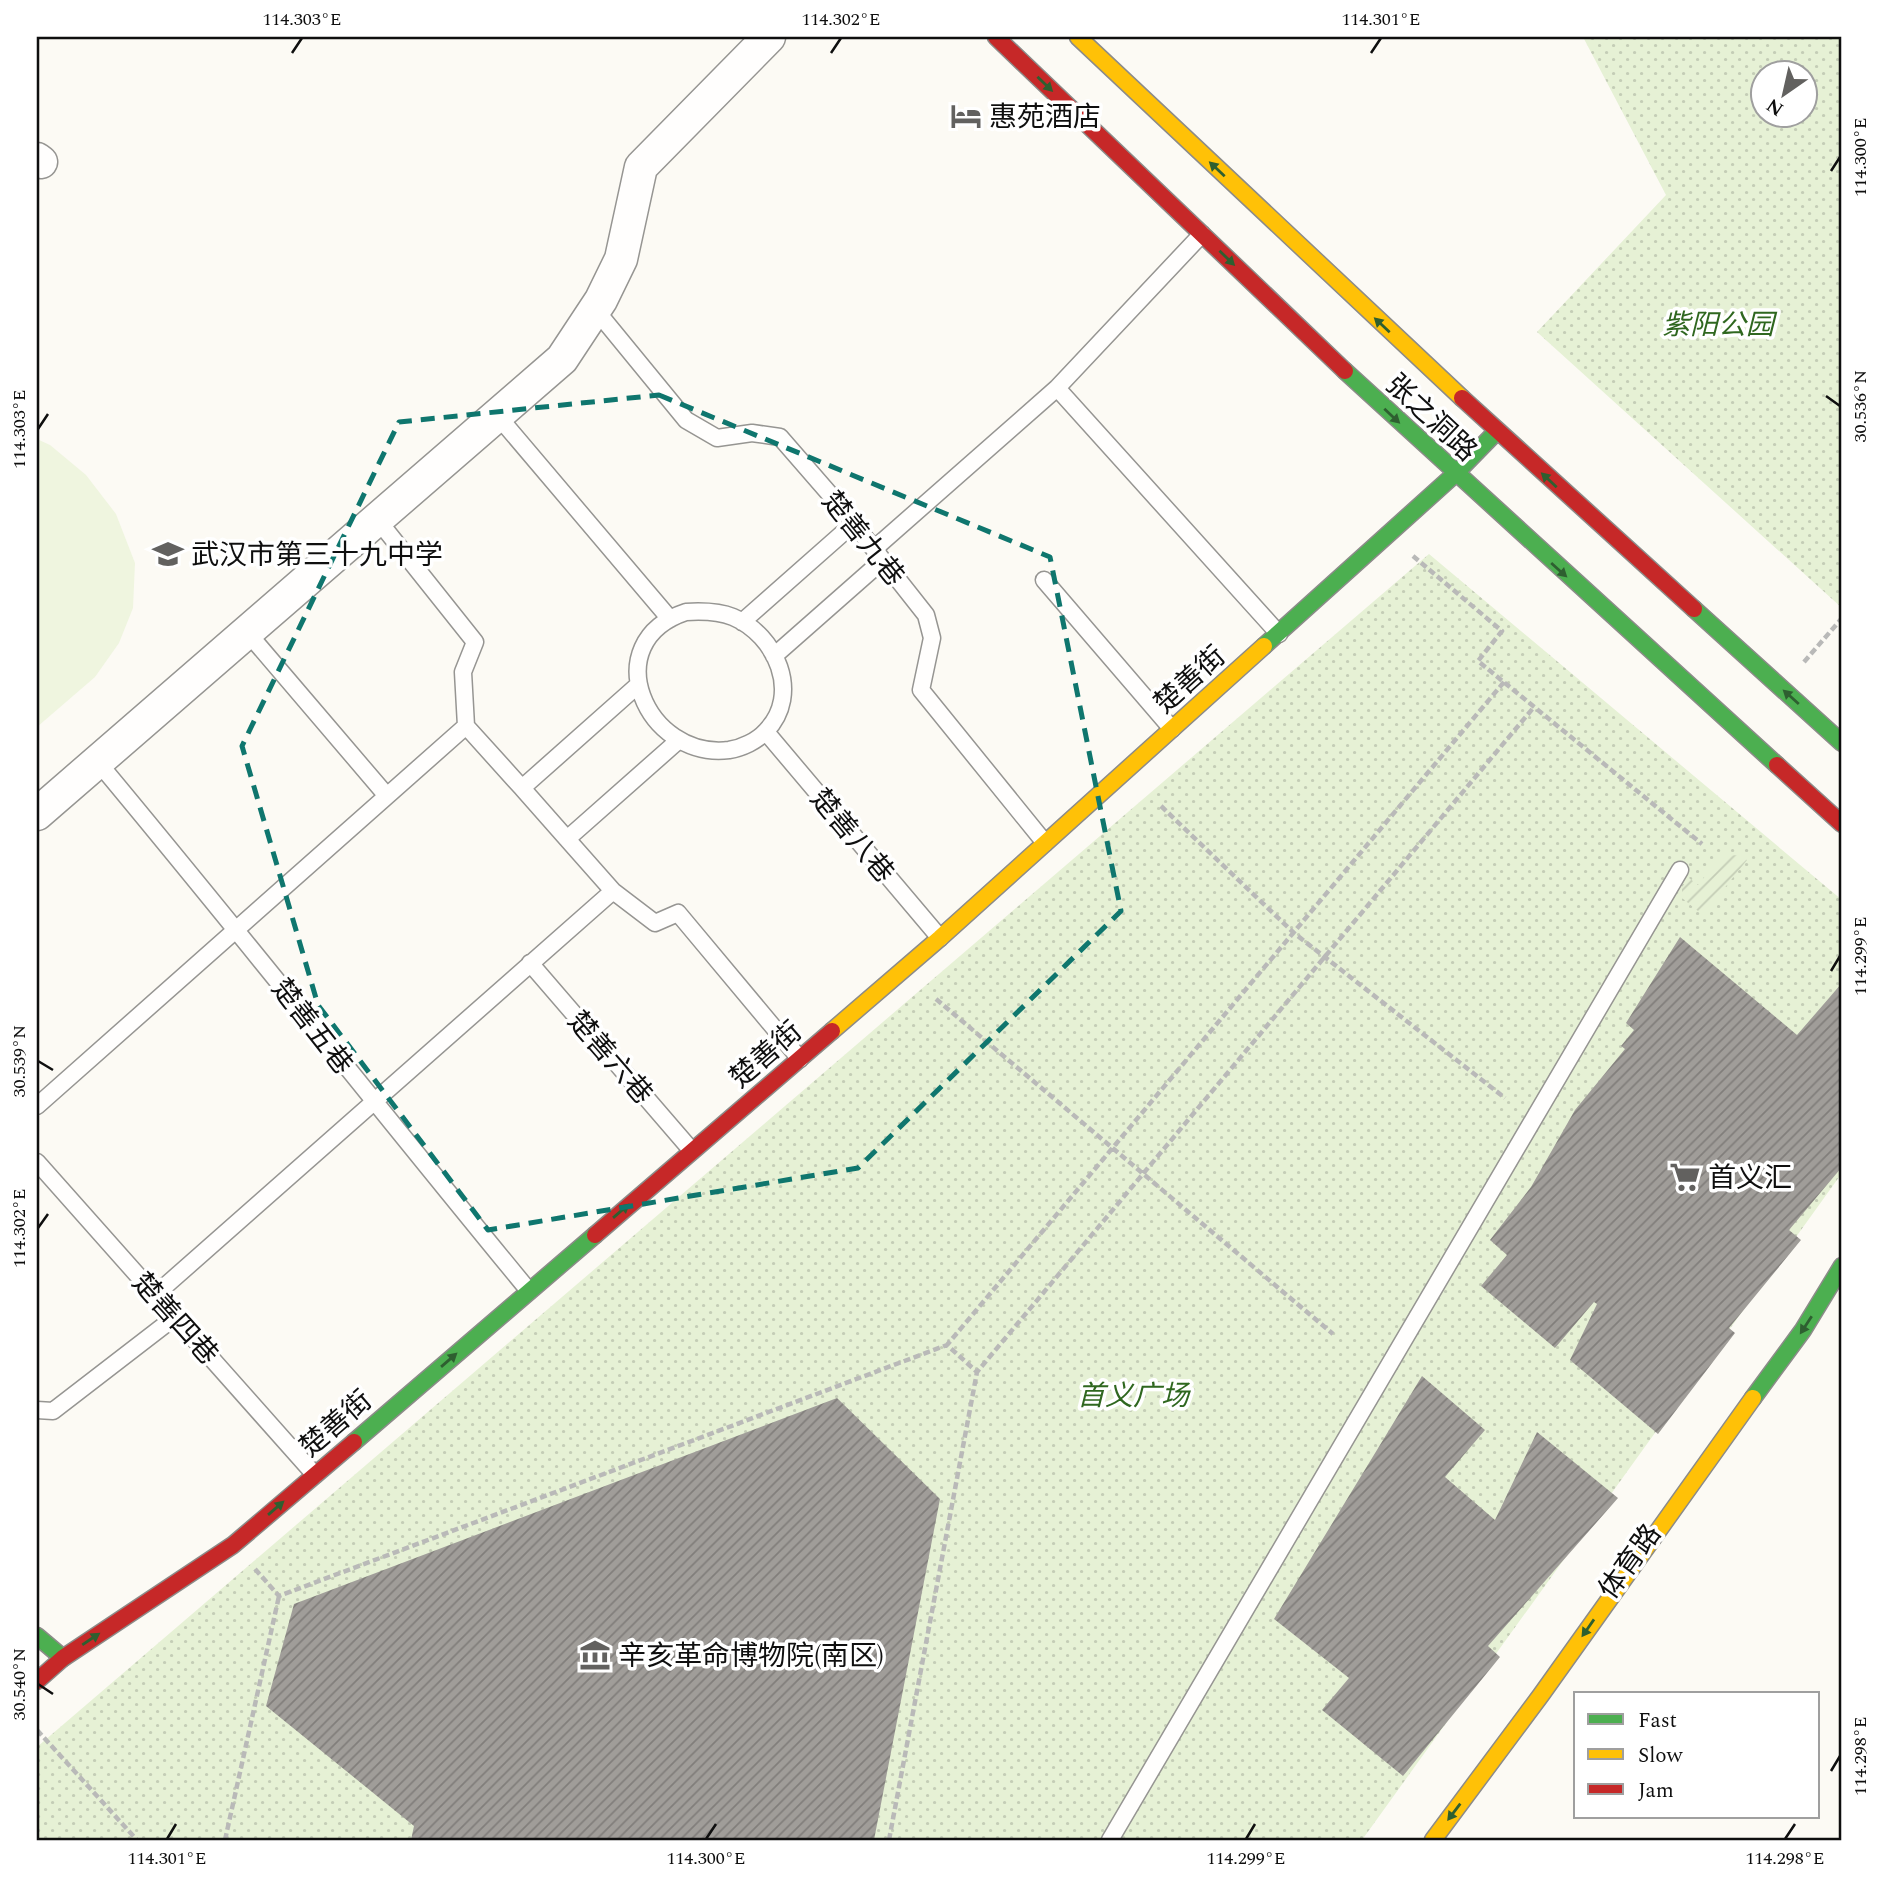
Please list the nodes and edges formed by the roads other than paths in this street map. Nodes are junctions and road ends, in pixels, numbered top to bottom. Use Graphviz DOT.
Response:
graph roads {
  1 [pos="769,37"];
  2 [pos="996,37"];
  3 [pos="1078,37"];
  4 [pos="1202,234"];
  5 [pos="595,309"];
  6 [pos="1056,388"];
  7 [pos="497,415"];
  8 [pos="1497,431"];
  9 [pos="1455,474"];
  10 [pos="377,519"];
  11 [pos="853,524"];
  12 [pos="878,554"];
  13 [pos="1044,580"];
  14 [pos="670,619"];
  15 [pos="742,622"];
  16 [pos="247,632"];
  17 [pos="1279,634"];
  18 [pos="774,656"];
  19 [pos="638,685"];
  20 [pos="466,726"];
  21 [pos="1173,729"];
  22 [pos="766,732"];
  23 [pos="679,740"];
  24 [pos="1842,743"];
  25 [pos="97,761"];
  26 [pos="522,788"];
  27 [pos="387,796"];
  28 [pos="37,814"];
  29 [pos="1842,824"];
  30 [pos="567,839"];
  31 [pos="1045,844"];
  32 [pos="1680,870"];
  33 [pos="613,891"];
  34 [pos="237,929"];
  35 [pos="940,938"];
  36 [pos="530,963"];
  37 [pos="800,1059"];
  38 [pos="373,1102"];
  39 [pos="37,1106"];
  40 [pos="692,1151"];
  41 [pos="37,1162"];
  42 [pos="1842,1266"];
  43 [pos="528,1291"];
  44 [pos="155,1295"];
  45 [pos="175,1317"];
  46 [pos="37,1410"];
  47 [pos="315,1475"];
  48 [pos="37,1636"];
  49 [pos="62,1658"];
  50 [pos="37,1681"];
  51 [pos="1112,1840"];
  52 [pos="1433,1840"];
  1 -- 5 [label="street"];
  2 -- 4 [label="street, 张之洞路, one-way"];
  8 -- 3 [label="street, 张之洞路, one-way"];
  4 -- 6 [label="lane"];
  4 -- 9 [label="street, 张之洞路, one-way"];
  5 -- 7 [label="street"];
  5 -- 11 [label="lane, 楚善九巷"];
  6 -- 12 [label="lane"];
  6 -- 17 [label="lane"];
  7 -- 10 [label="street"];
  7 -- 14 [label="lane"];
  8 -- 9 [label="street, 楚善街"];
  24 -- 8 [label="street, 张之洞路, one-way"];
  9 -- 17 [label="street, 楚善街"];
  9 -- 29 [label="street, 张之洞路, one-way"];
  10 -- 16 [label="street"];
  10 -- 20 [label="lane"];
  11 -- 12 [label="lane, 楚善九巷"];
  11 -- 15 [label="lane"];
  12 -- 18 [label="lane"];
  12 -- 31 [label="lane, 楚善九巷"];
  13 -- 21 [label="lane"];
  14 -- 15 [label="lane"];
  14 -- 19 [label="lane"];
  15 -- 18 [label="lane"];
  16 -- 25 [label="street"];
  16 -- 27 [label="lane"];
  17 -- 21 [label="street, 楚善街"];
  18 -- 22 [label="lane"];
  19 -- 23 [label="lane"];
  19 -- 26 [label="lane"];
  20 -- 26 [label="lane"];
  20 -- 27 [label="lane"];
  21 -- 31 [label="street, 楚善街"];
  22 -- 23 [label="lane"];
  22 -- 35 [label="lane, 楚善八巷"];
  23 -- 30 [label="lane"];
  25 -- 28 [label="street"];
  25 -- 34 [label="lane, 楚善五巷"];
  26 -- 30 [label="lane"];
  27 -- 34 [label="lane"];
  30 -- 33 [label="lane"];
  31 -- 35 [label="street, 楚善街"];
  32 -- 51 [label="lane"];
  33 -- 36 [label="lane"];
  33 -- 37 [label="lane"];
  34 -- 38 [label="lane, 楚善五巷"];
  34 -- 39 [label="lane"];
  35 -- 37 [label="street, 楚善街"];
  36 -- 38 [label="lane"];
  36 -- 40 [label="lane, 楚善六巷"];
  37 -- 40 [label="street, 楚善街"];
  38 -- 43 [label="lane, 楚善五巷"];
  38 -- 44 [label="lane"];
  43 -- 40 [label="street, 楚善街, one-way"];
  41 -- 44 [label="lane, 楚善四巷"];
  42 -- 52 [label="street, one-way"];
  47 -- 43 [label="street, 楚善街, one-way"];
  44 -- 45 [label="lane, 楚善四巷"];
  45 -- 46 [label="lane"];
  45 -- 47 [label="lane, 楚善四巷"];
  49 -- 47 [label="street, 楚善街, one-way"];
  48 -- 49 [label="street"];
  49 -- 50 [label="street, 楚善街"];
}
